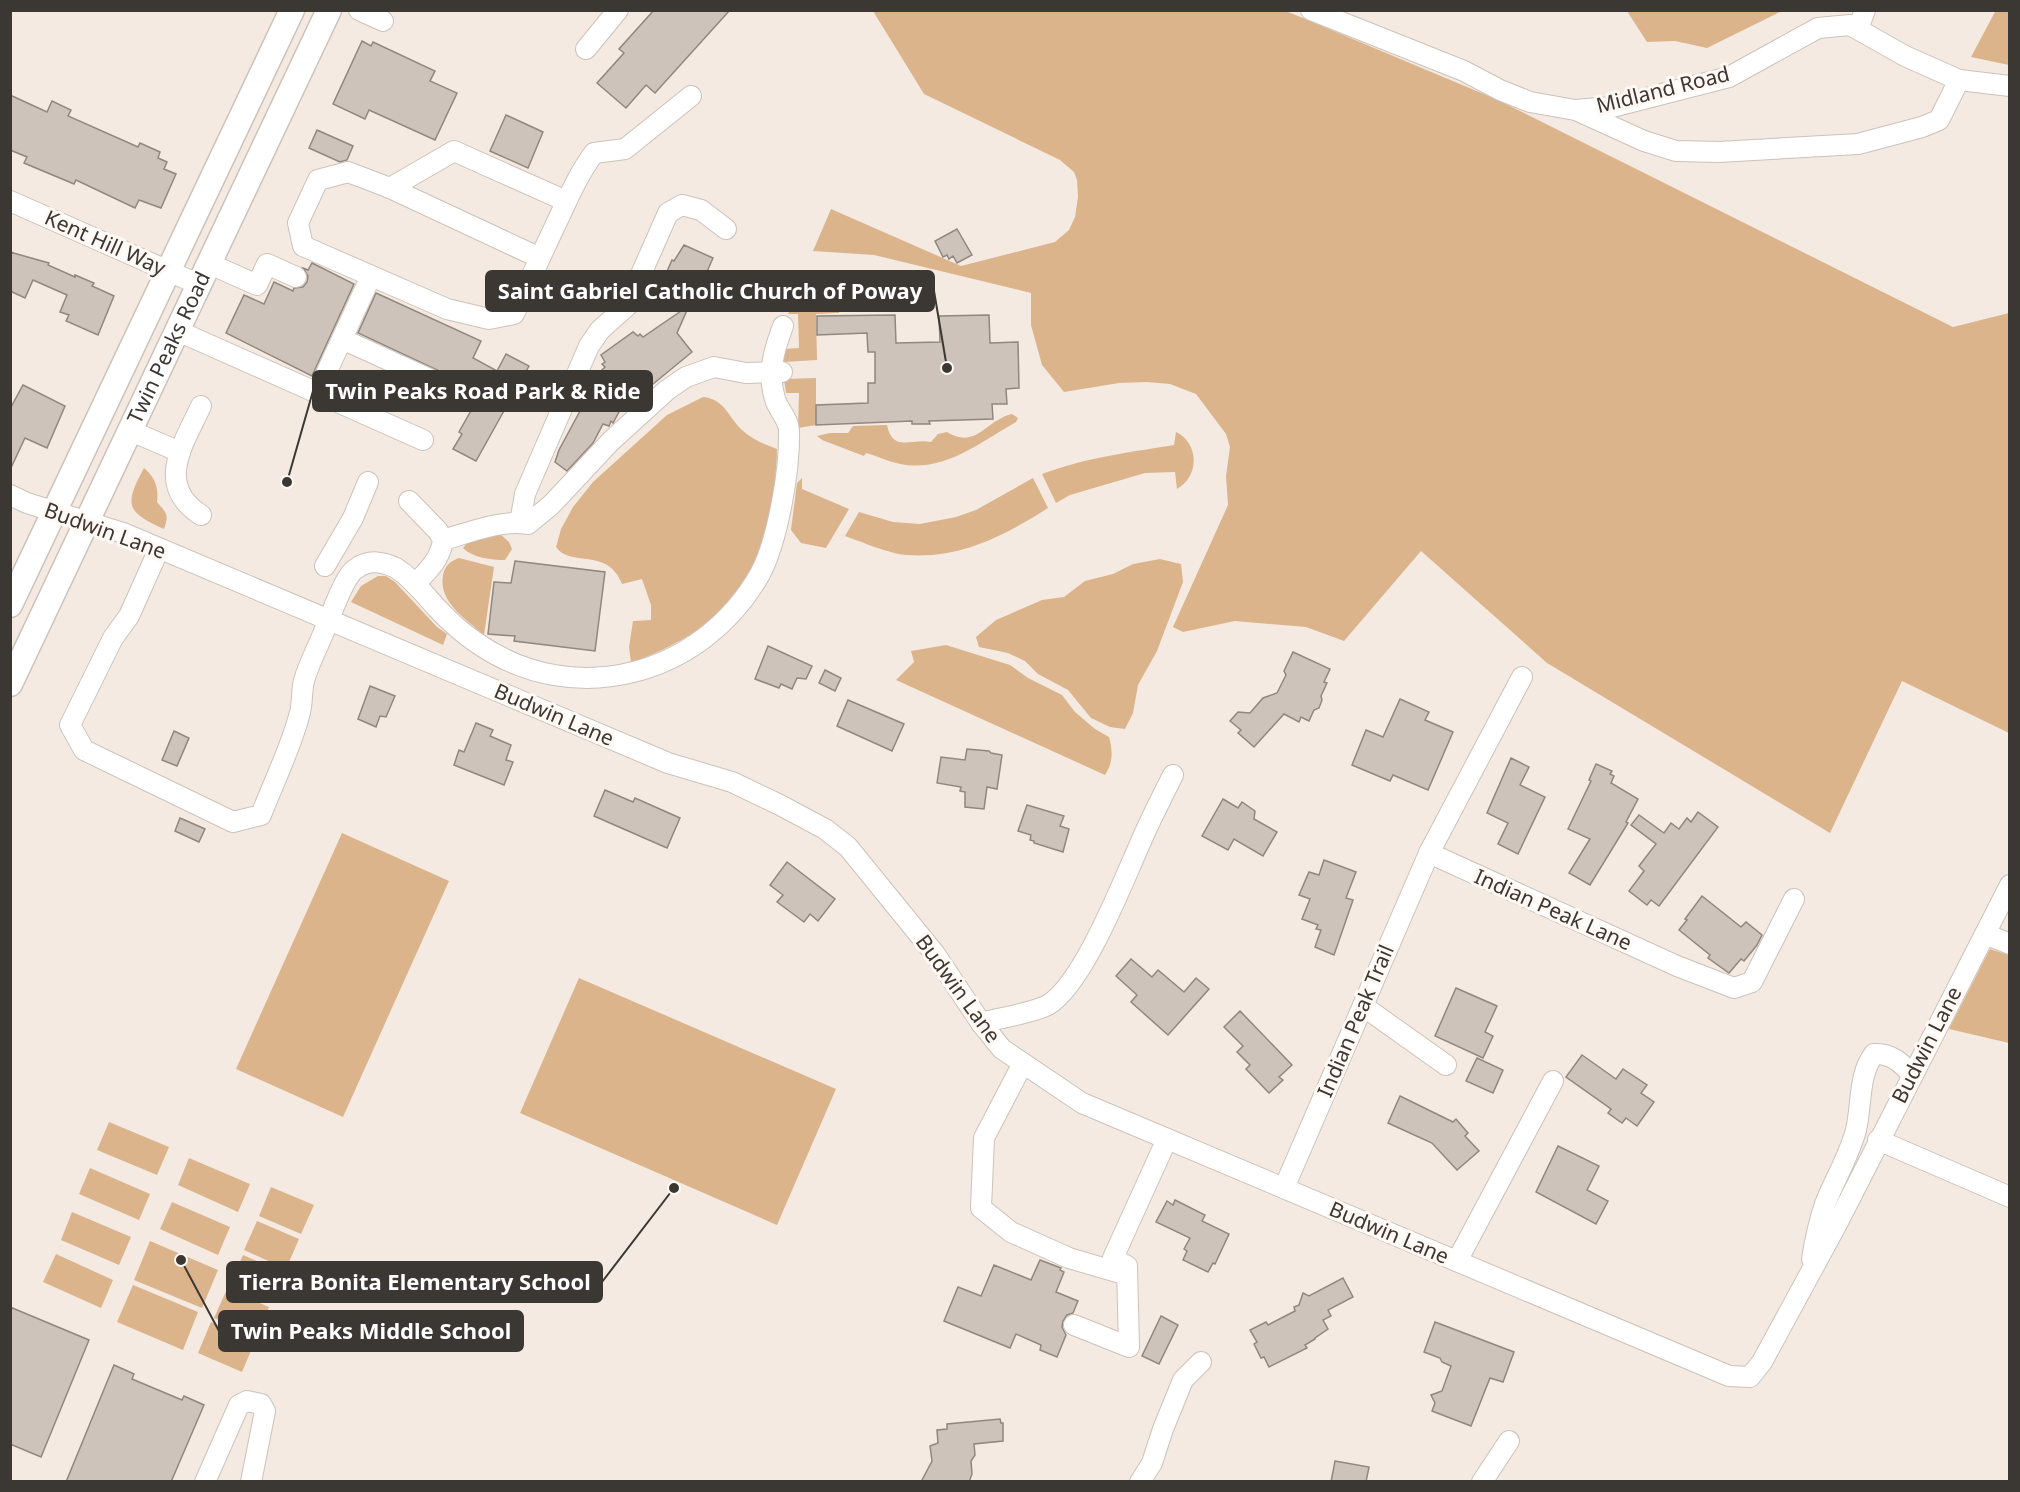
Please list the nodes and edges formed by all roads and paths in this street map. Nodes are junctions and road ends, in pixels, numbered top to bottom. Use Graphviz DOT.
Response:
graph roads {
  1 [pos="292,10"];
  2 [pos="329,10"];
  3 [pos="359,10"];
  4 [pos="618,10"];
  5 [pos="1311,10"];
  6 [pos="1865,10"];
  7 [pos="382,21"];
  8 [pos="1858,29"];
  9 [pos="586,49"];
  10 [pos="1959,80"];
  11 [pos="2010,86"];
  12 [pos="691,96"];
  13 [pos="1575,110"];
  14 [pos="390,188"];
  15 [pos="10,201"];
  16 [pos="566,201"];
  17 [pos="726,229"];
  18 [pos="540,258"];
  19 [pos="170,272"];
  20 [pos="205,274"];
  21 [pos="371,276"];
  22 [pos="296,277"];
  23 [pos="783,326"];
  24 [pos="178,331"];
  25 [pos="342,339"];
  26 [pos="778,372"];
  27 [pos="317,393"];
  28 [pos="465,395"];
  29 [pos="201,406"];
  30 [pos="131,431"];
  31 [pos="423,440"];
  32 [pos="180,452"];
  33 [pos="369,482"];
  34 [pos="10,495"];
  35 [pos="409,501"];
  36 [pos="54,511"];
  37 [pos="201,515"];
  38 [pos="88,521"];
  39 [pos="524,523"];
  40 [pos="443,540"];
  41 [pos="159,549"];
  42 [pos="325,566"];
  43 [pos="415,584"];
  44 [pos="10,605"];
  45 [pos="329,620"];
  46 [pos="1522,677"];
  47 [pos="10,684"];
  48 [pos="1173,775"];
  49 [pos="1429,853"];
  50 [pos="2010,885"];
  51 [pos="1794,899"];
  52 [pos="1980,942"];
  53 [pos="2010,944"];
  54 [pos="1363,1006"];
  55 [pos="981,1023"];
  56 [pos="1023,1063"];
  57 [pos="1446,1065"];
  58 [pos="1912,1075"];
  59 [pos="1553,1082"];
  60 [pos="1167,1138"];
  61 [pos="1878,1140"];
  62 [pos="1284,1188"];
  63 [pos="2008,1201"];
  64 [pos="1457,1261"];
  65 [pos="1809,1273"];
  66 [pos="1127,1275"];
  67 [pos="1074,1325"];
  68 [pos="1201,1362"];
  69 [pos="1509,1441"];
  70 [pos="206,1482"];
  71 [pos="251,1482"];
  72 [pos="1140,1482"];
  73 [pos="1482,1482"];
  1 -- 19 [label="main road, Twin Peaks Road"];
  2 -- 20 [label="main road, Twin Peaks Road"];
  3 -- 7 [label="street"];
  4 -- 9 [label="street"];
  5 -- 13 [label="street, Midland Road"];
  6 -- 8 [label="street"];
  8 -- 10 [label="street, Midland Road"];
  8 -- 13 [label="street, Midland Road"];
  10 -- 11 [label="street, Midland Road"];
  10 -- 13 [label="street"];
  12 -- 16 [label="street"];
  14 -- 16 [label="street"];
  14 -- 18 [label="street"];
  14 -- 21 [label="street"];
  15 -- 19 [label="street, Kent Hill Way"];
  16 -- 18 [label="street"];
  17 -- 39 [label="street"];
  18 -- 21 [label="street"];
  19 -- 20 [label="street, Kent Hill Way"];
  19 -- 36 [label="main road, Twin Peaks Road"];
  20 -- 22 [label="street, Kent Hill Way"];
  20 -- 24 [label="main road, Twin Peaks Road"];
  21 -- 25 [label="street"];
  23 -- 26 [label="street"];
  24 -- 27 [label="street"];
  24 -- 30 [label="main road, Twin Peaks Road"];
  25 -- 27 [label="street"];
  25 -- 28 [label="street"];
  26 -- 39 [label="street"];
  26 -- 43 [label="street"];
  27 -- 31 [label="street"];
  29 -- 32 [label="street"];
  30 -- 32 [label="street"];
  30 -- 38 [label="main road, Twin Peaks Road"];
  32 -- 37 [label="street"];
  33 -- 42 [label="street"];
  34 -- 36 [label="street, Budwin Lane"];
  35 -- 40 [label="street"];
  36 -- 38 [label="street, Budwin Lane"];
  36 -- 44 [label="main road, Twin Peaks Road"];
  38 -- 41 [label="street, Budwin Lane"];
  38 -- 47 [label="main road, Twin Peaks Road"];
  39 -- 40 [label="street"];
  40 -- 43 [label="street"];
  41 -- 45 [label="street, Budwin Lane"];
  41 -- 45 [label="street"];
  43 -- 45 [label="street"];
  45 -- 55 [label="street, Budwin Lane"];
  46 -- 49 [label="street, Indian Peak Trail"];
  48 -- 55 [label="street"];
  49 -- 51 [label="street, Indian Peak Lane"];
  49 -- 54 [label="street, Indian Peak Trail"];
  50 -- 52 [label="street, Budwin Lane"];
  52 -- 53 [label="street"];
  52 -- 58 [label="street, Budwin Lane"];
  54 -- 57 [label="street"];
  54 -- 62 [label="street, Indian Peak Trail"];
  55 -- 56 [label="street, Budwin Lane"];
  56 -- 60 [label="street, Budwin Lane"];
  56 -- 66 [label="street"];
  58 -- 61 [label="street, Budwin Lane"];
  58 -- 65 [label="street"];
  59 -- 64 [label="street"];
  60 -- 62 [label="street, Budwin Lane"];
  60 -- 66 [label="street"];
  61 -- 63 [label="street"];
  61 -- 65 [label="street, Budwin Lane"];
  62 -- 64 [label="street, Budwin Lane"];
  64 -- 65 [label="street, Budwin Lane"];
  66 -- 67 [label="street"];
  68 -- 72 [label="street"];
  69 -- 73 [label="street"];
  70 -- 71 [label="street"];
}
